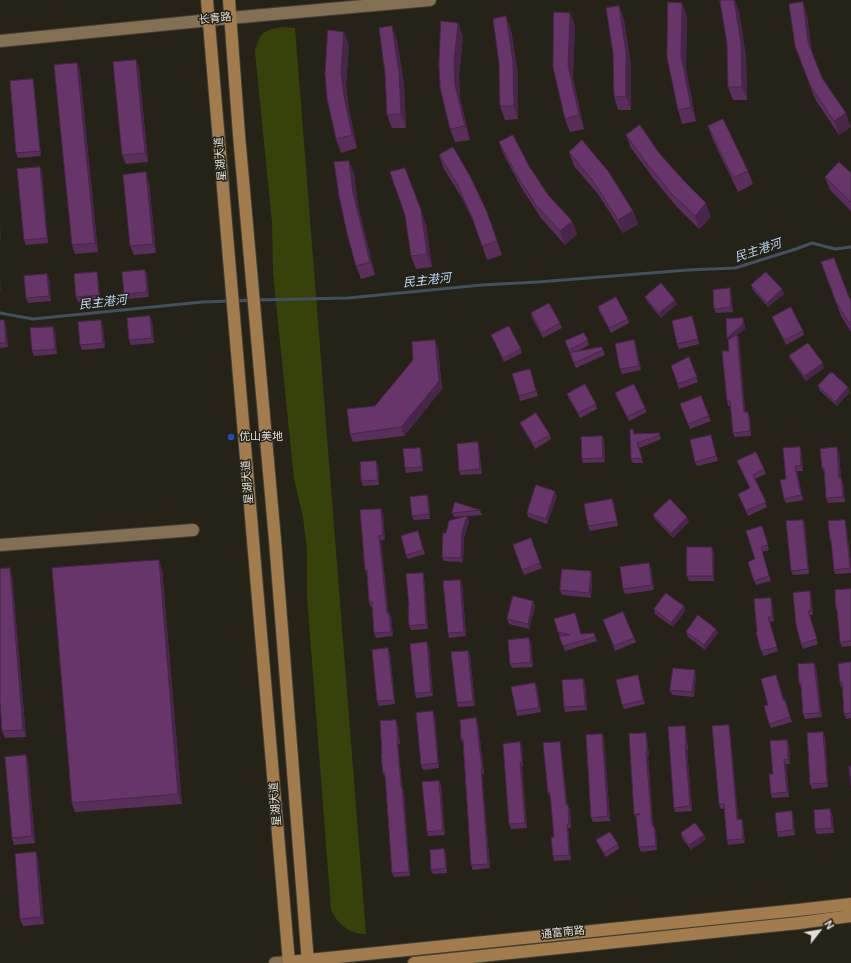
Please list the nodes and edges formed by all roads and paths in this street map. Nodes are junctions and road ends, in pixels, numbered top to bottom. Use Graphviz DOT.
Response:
graph roads {
  1 [pos="207,0"];
  2 [pos="229,0"];
  3 [pos="430,0"];
  4 [pos="230,18"];
  5 [pos="209,20"];
  6 [pos="0,41"];
  7 [pos="193,530"];
  8 [pos="0,545"];
  9 [pos="851,904"];
  10 [pos="851,916"];
  11 [pos="308,961"];
  12 [pos="289,962"];
  13 [pos="275,963"];
  14 [pos="414,963"];
  1 -- 5 [label="main road, 星湖大道"];
  2 -- 4 [label="main road, 星湖大道"];
  3 -- 4 [label="street, 长青路"];
  4 -- 5 [label="street, 长青路"];
  4 -- 11 [label="main road, 星湖大道"];
  5 -- 6 [label="street, 长青路"];
  5 -- 12 [label="main road, 星湖大道"];
  7 -- 8 [label="street"];
  9 -- 11 [label="main road, 通富南路"];
  10 -- 14 [label="main road, 通富南路"];
  11 -- 12 [label="main road, 通富南路"];
  12 -- 13 [label="street, 通富南路"];
}
